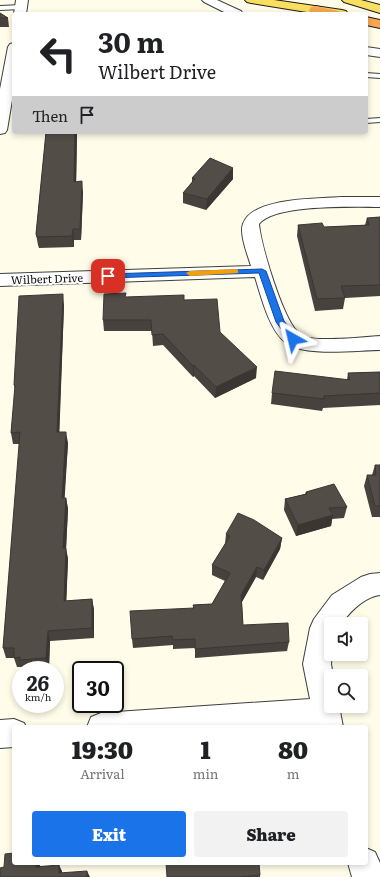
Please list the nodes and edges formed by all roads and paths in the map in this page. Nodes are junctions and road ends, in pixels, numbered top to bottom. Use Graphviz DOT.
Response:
graph roads {
  1 [pos="208,0"];
  2 [pos="251,0"];
  3 [pos="348,0"];
  4 [pos="21,7"];
  5 [pos="0,8"];
  6 [pos="380,9"];
  7 [pos="233,12"];
  8 [pos="310,12"];
  9 [pos="368,18"];
  10 [pos="380,20"];
  11 [pos="368,21"];
  12 [pos="380,24"];
  13 [pos="368,51"];
  14 [pos="380,54"];
  15 [pos="12,59"];
  16 [pos="368,75"];
  17 [pos="380,76"];
  18 [pos="368,118"];
  19 [pos="380,120"];
  20 [pos="0,130"];
  21 [pos="380,202"];
  22 [pos="262,271"];
  23 [pos="0,280"];
  24 [pos="380,343"];
  25 [pos="380,584"];
  26 [pos="328,720"];
  27 [pos="166,725"];
  28 [pos="12,733"];
  29 [pos="0,734"];
  30 [pos="365,865"];
  31 [pos="368,877"];
  1 -- 7 [label="street"];
  2 -- 8 [label="main road"];
  3 -- 6 [label="main road"];
  4 -- 5 [label="lane"];
  9 -- 10 [label="main road"];
  11 -- 12 [label="highway"];
  13 -- 14 [label="street"];
  15 -- 20 [label="street"];
  16 -- 17 [label="lane"];
  18 -- 19 [label="lane"];
  21 -- 22 [label="street"];
  22 -- 23 [label="street, Wilbert Drive"];
  22 -- 24 [label="street"];
  25 -- 26 [label="street"];
  26 -- 27 [label="street"];
  28 -- 29 [label="street"];
  30 -- 31 [label="street"];
}
